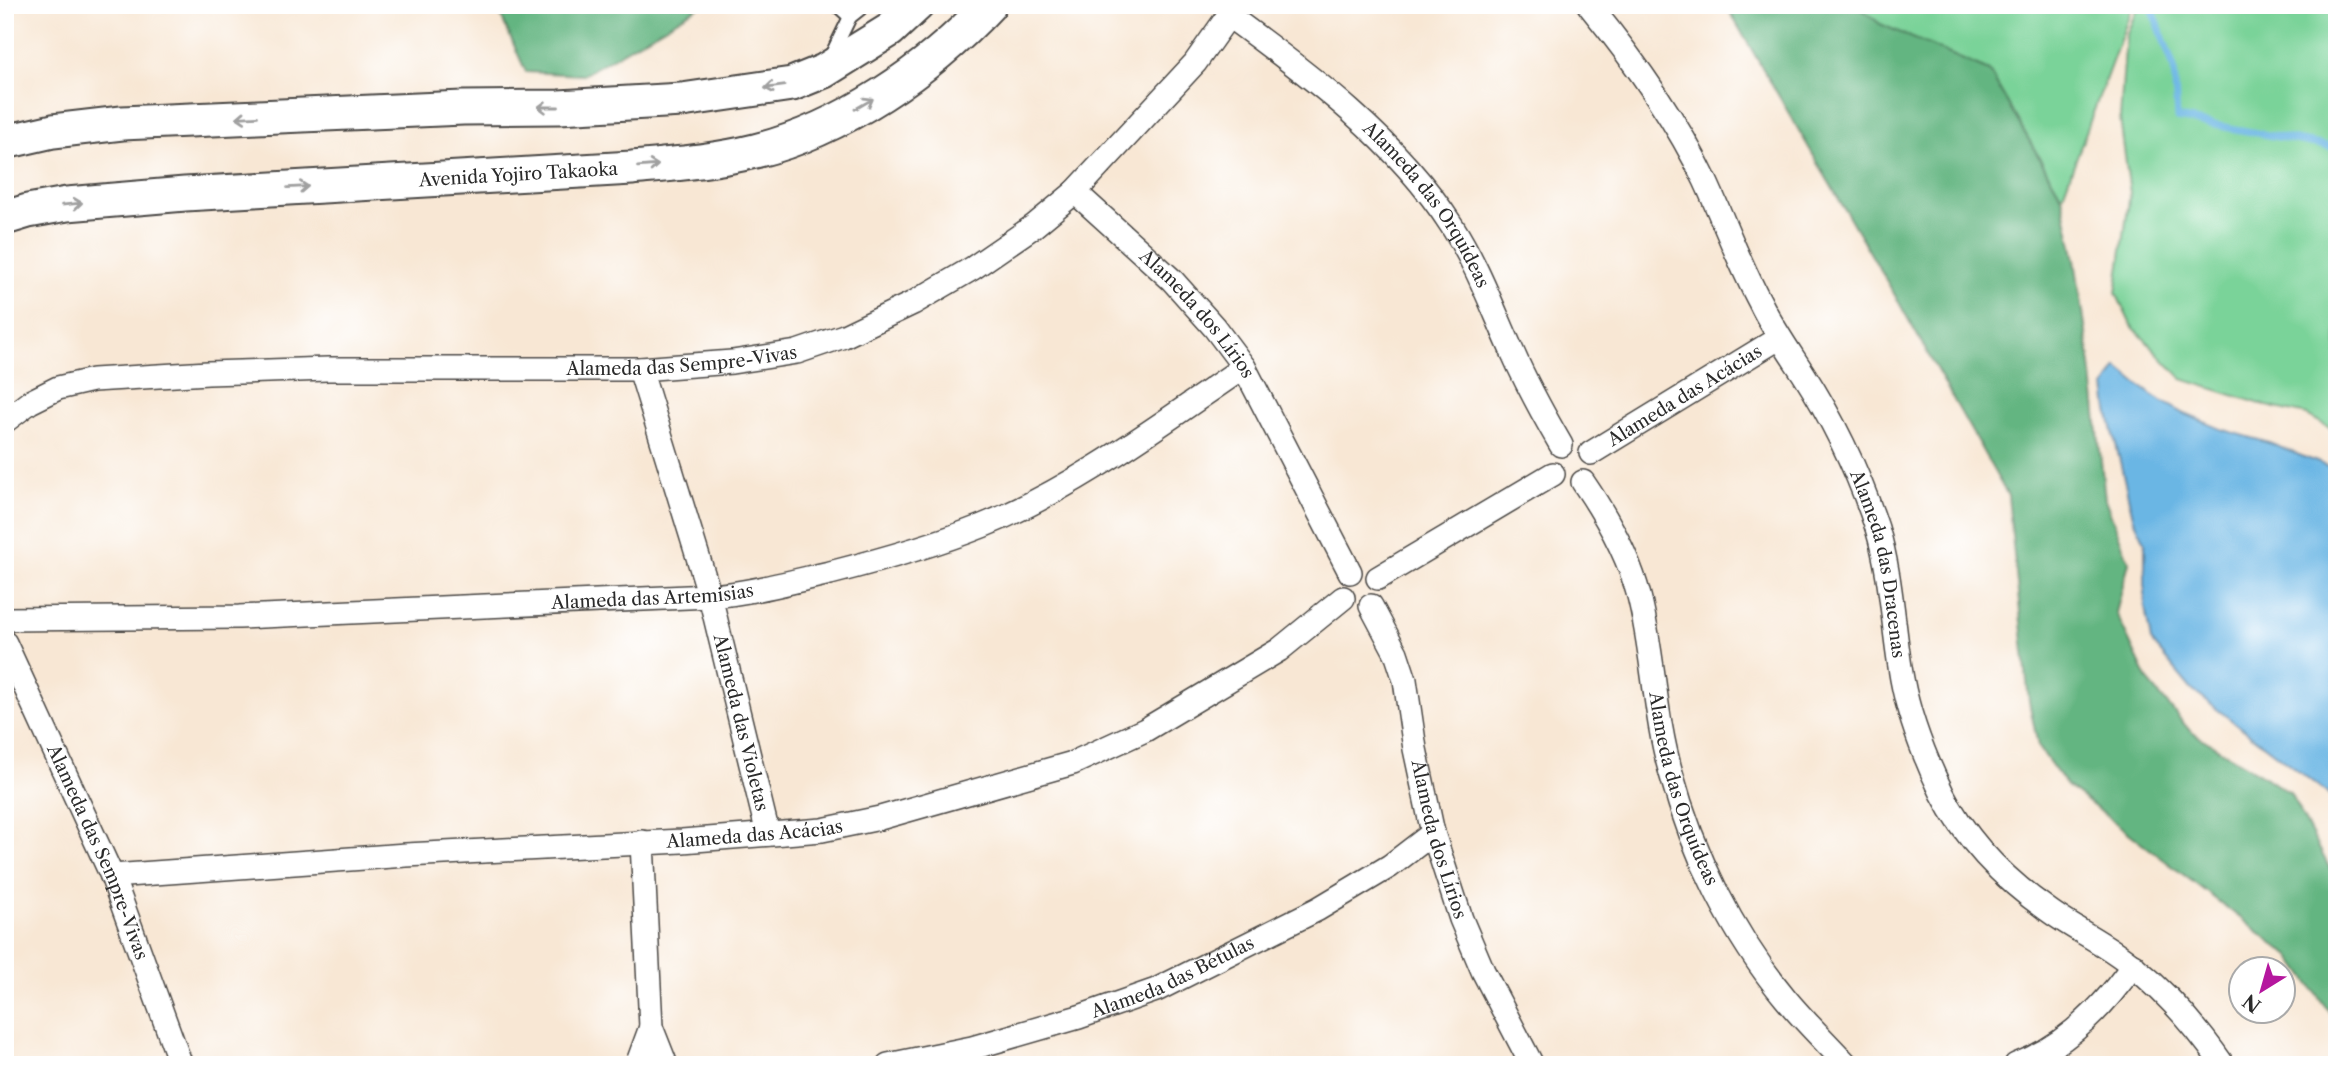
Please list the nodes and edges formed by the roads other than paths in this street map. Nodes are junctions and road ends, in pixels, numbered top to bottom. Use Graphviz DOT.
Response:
graph roads {
  1 [pos="837,5"];
  2 [pos="865,5"];
  3 [pos="917,5"];
  4 [pos="989,5"];
  5 [pos="1589,5"];
  6 [pos="1233,11"];
  7 [pos="850,17"];
  8 [pos="824,71"];
  9 [pos="5,142"];
  10 [pos="1074,192"];
  11 [pos="5,218"];
  12 [pos="1779,338"];
  13 [pos="1244,367"];
  14 [pos="640,369"];
  15 [pos="5,421"];
  16 [pos="1561,445"];
  17 [pos="1591,453"];
  18 [pos="1553,474"];
  19 [pos="1583,482"];
  20 [pos="1350,572"];
  21 [pos="1378,578"];
  22 [pos="710,596"];
  23 [pos="1343,598"];
  24 [pos="1371,606"];
  25 [pos="5,619"];
  26 [pos="5,643"];
  27 [pos="1433,832"];
  28 [pos="768,834"];
  29 [pos="642,842"];
  30 [pos="112,876"];
  31 [pos="2133,965"];
  32 [pos="651,1027"];
  33 [pos="181,1065"];
  34 [pos="636,1065"];
  35 [pos="666,1065"];
  36 [pos="888,1065"];
  37 [pos="1532,1065"];
  38 [pos="1847,1065"];
  39 [pos="2016,1065"];
  40 [pos="2223,1065"];
  1 -- 7 [label="lane"];
  2 -- 7 [label="lane"];
  3 -- 8 [label="main road"];
  11 -- 4 [label="main road, Avenida Yojiro Takaoka, one-way"];
  5 -- 12 [label="street, Alameda das Dracenas"];
  6 -- 10 [label="street, Alameda das Sempre-Vivas"];
  6 -- 16 [label="street, Alameda das Orquídeas"];
  7 -- 8 [label="lane"];
  8 -- 9 [label="main road, one-way"];
  10 -- 13 [label="street, Alameda dos Lírios"];
  10 -- 14 [label="street, Alameda das Sempre-Vivas"];
  12 -- 17 [label="street, Alameda das Acácias"];
  12 -- 31 [label="street, Alameda das Dracenas"];
  13 -- 20 [label="street, Alameda dos Lírios"];
  13 -- 22 [label="street, Alameda das Artemisias"];
  14 -- 15 [label="street, Alameda das Sempre-Vivas"];
  14 -- 22 [label="street, Alameda das Violetas"];
  16 -- 17 [label="street"];
  16 -- 18 [label="street"];
  17 -- 19 [label="street"];
  18 -- 19 [label="street"];
  18 -- 21 [label="street"];
  19 -- 38 [label="street, Alameda das Orquídeas"];
  20 -- 21 [label="street"];
  20 -- 23 [label="street"];
  21 -- 24 [label="street"];
  22 -- 25 [label="street, Alameda das Artemisias"];
  22 -- 28 [label="street, Alameda das Violetas"];
  23 -- 24 [label="street"];
  23 -- 28 [label="street, Alameda das Acácias"];
  24 -- 27 [label="street, Alameda dos Lírios"];
  26 -- 30 [label="street, Alameda das Sempre-Vivas"];
  27 -- 36 [label="street, Alameda das Bétulas"];
  27 -- 37 [label="street, Alameda dos Lírios"];
  28 -- 29 [label="street, Alameda das Acácias"];
  29 -- 30 [label="street, Alameda das Acácias"];
  29 -- 32 [label="street"];
  30 -- 33 [label="street, Alameda das Sempre-Vivas"];
  31 -- 39 [label="street"];
  31 -- 40 [label="street, Alameda das Dracenas"];
  32 -- 34 [label="street"];
  32 -- 35 [label="street"];
}
